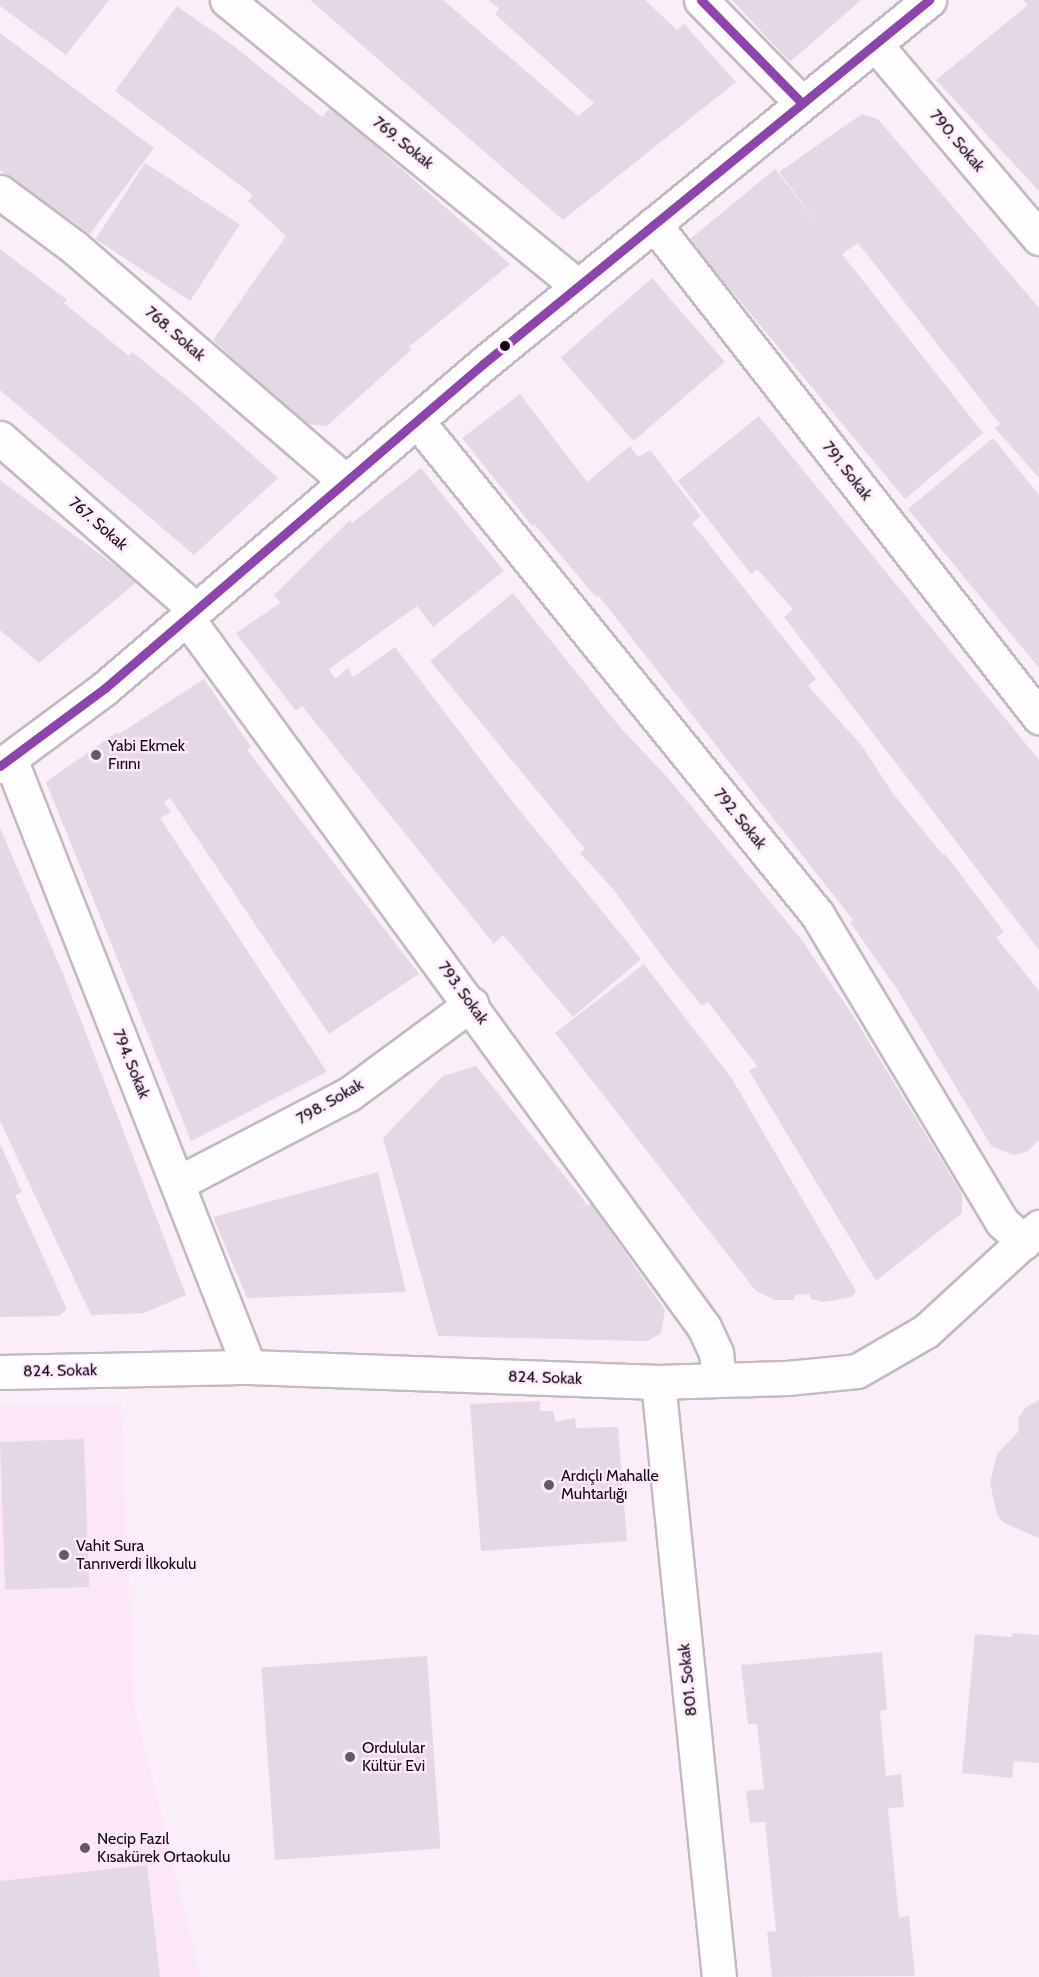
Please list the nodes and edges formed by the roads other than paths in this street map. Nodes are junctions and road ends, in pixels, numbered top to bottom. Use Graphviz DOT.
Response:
graph roads {
  1 [pos="227,0"];
  2 [pos="701,0"];
  3 [pos="929,0"];
  4 [pos="875,44"];
  5 [pos="802,104"];
  6 [pos="0,192"];
  7 [pos="654,224"];
  8 [pos="1039,238"];
  9 [pos="578,286"];
  10 [pos="417,421"];
  11 [pos="0,438"];
  12 [pos="346,482"];
  13 [pos="191,614"];
  14 [pos="1039,717"];
  15 [pos="6,763"];
  16 [pos="471,1004"];
  17 [pos="178,1184"];
  18 [pos="1031,1235"];
  19 [pos="249,1367"];
  20 [pos="0,1372"];
  21 [pos="719,1378"];
  22 [pos="658,1382"];
  23 [pos="719,1977"];
  1 -- 9 [label="street, 769. Sokak"];
  2 -- 5 [label="street"];
  3 -- 4 [label="street"];
  4 -- 5 [label="street"];
  4 -- 8 [label="street, 790. Sokak"];
  5 -- 7 [label="street"];
  6 -- 12 [label="street, 768. Sokak"];
  7 -- 9 [label="street"];
  7 -- 14 [label="street, 791. Sokak"];
  9 -- 10 [label="street"];
  10 -- 12 [label="street"];
  10 -- 18 [label="street, 792. Sokak"];
  11 -- 13 [label="street, 767. Sokak"];
  12 -- 13 [label="street"];
  13 -- 15 [label="street"];
  13 -- 16 [label="street, 793. Sokak"];
  15 -- 17 [label="street, 794. Sokak"];
  16 -- 17 [label="street, 798. Sokak"];
  16 -- 21 [label="street, 793. Sokak"];
  17 -- 19 [label="street, 794. Sokak"];
  18 -- 21 [label="street, 824. Sokak"];
  19 -- 20 [label="street, 824. Sokak"];
  19 -- 22 [label="street, 824. Sokak"];
  21 -- 22 [label="street, 824. Sokak"];
  22 -- 23 [label="street, 801. Sokak"];
}
